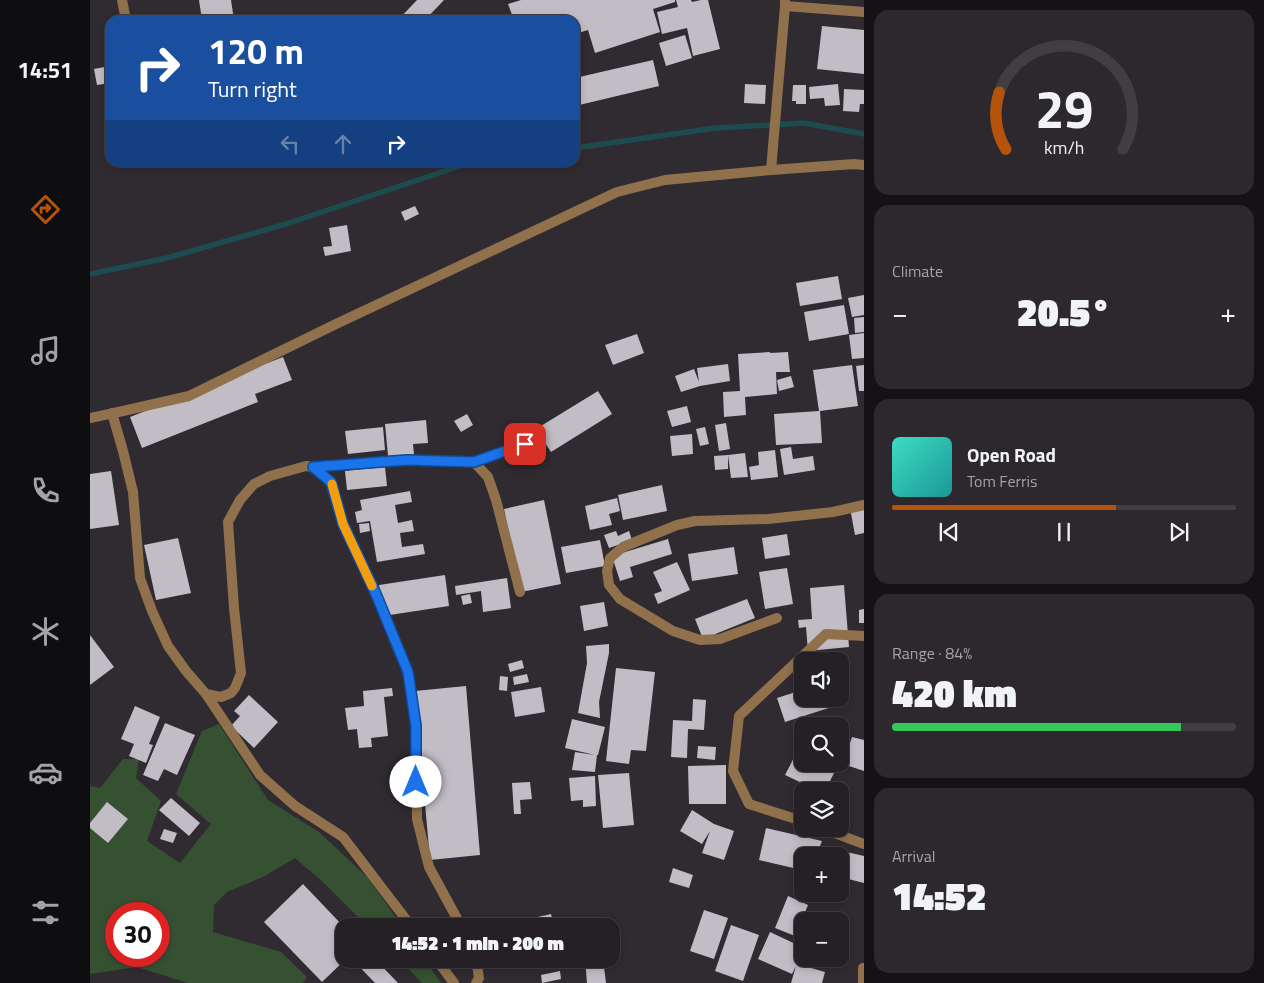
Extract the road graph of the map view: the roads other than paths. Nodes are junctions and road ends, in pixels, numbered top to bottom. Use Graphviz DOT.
graph roads {
  1 [pos="122,0"];
  2 [pos="785,3"];
  3 [pos="864,12"];
  4 [pos="125,15"];
  5 [pos="864,166"];
  6 [pos="771,170"];
  7 [pos="112,413"];
  8 [pos="90,418"];
  9 [pos="525,444"];
  10 [pos="474,462"];
  11 [pos="313,467"];
  12 [pos="864,505"];
  13 [pos="520,592"];
  14 [pos="777,618"];
  15 [pos="864,636"];
  16 [pos="206,694"];
  17 [pos="794,818"];
  18 [pos="845,837"];
  19 [pos="864,844"];
  20 [pos="405,918"];
  21 [pos="457,918"];
  22 [pos="443,968"];
  23 [pos="477,968"];
  24 [pos="863,968"];
  25 [pos="454,983"];
  26 [pos="476,983"];
  27 [pos="863,983"];
  1 -- 4 [label="street"];
  2 -- 3 [label="street"];
  2 -- 6 [label="street"];
  5 -- 6 [label="street"];
  6 -- 7 [label="street"];
  7 -- 8 [label="street"];
  7 -- 16 [label="street"];
  9 -- 10 [label="street"];
  10 -- 11 [label="street"];
  10 -- 13 [label="street"];
  11 -- 16 [label="street"];
  11 -- 21 [label="street"];
  12 -- 14 [label="street"];
  15 -- 17 [label="street"];
  16 -- 20 [label="street"];
  18 -- 19 [label="street"];
  22 -- 25 [label="street"];
  23 -- 26 [label="street"];
  24 -- 27 [label="street"];
}
